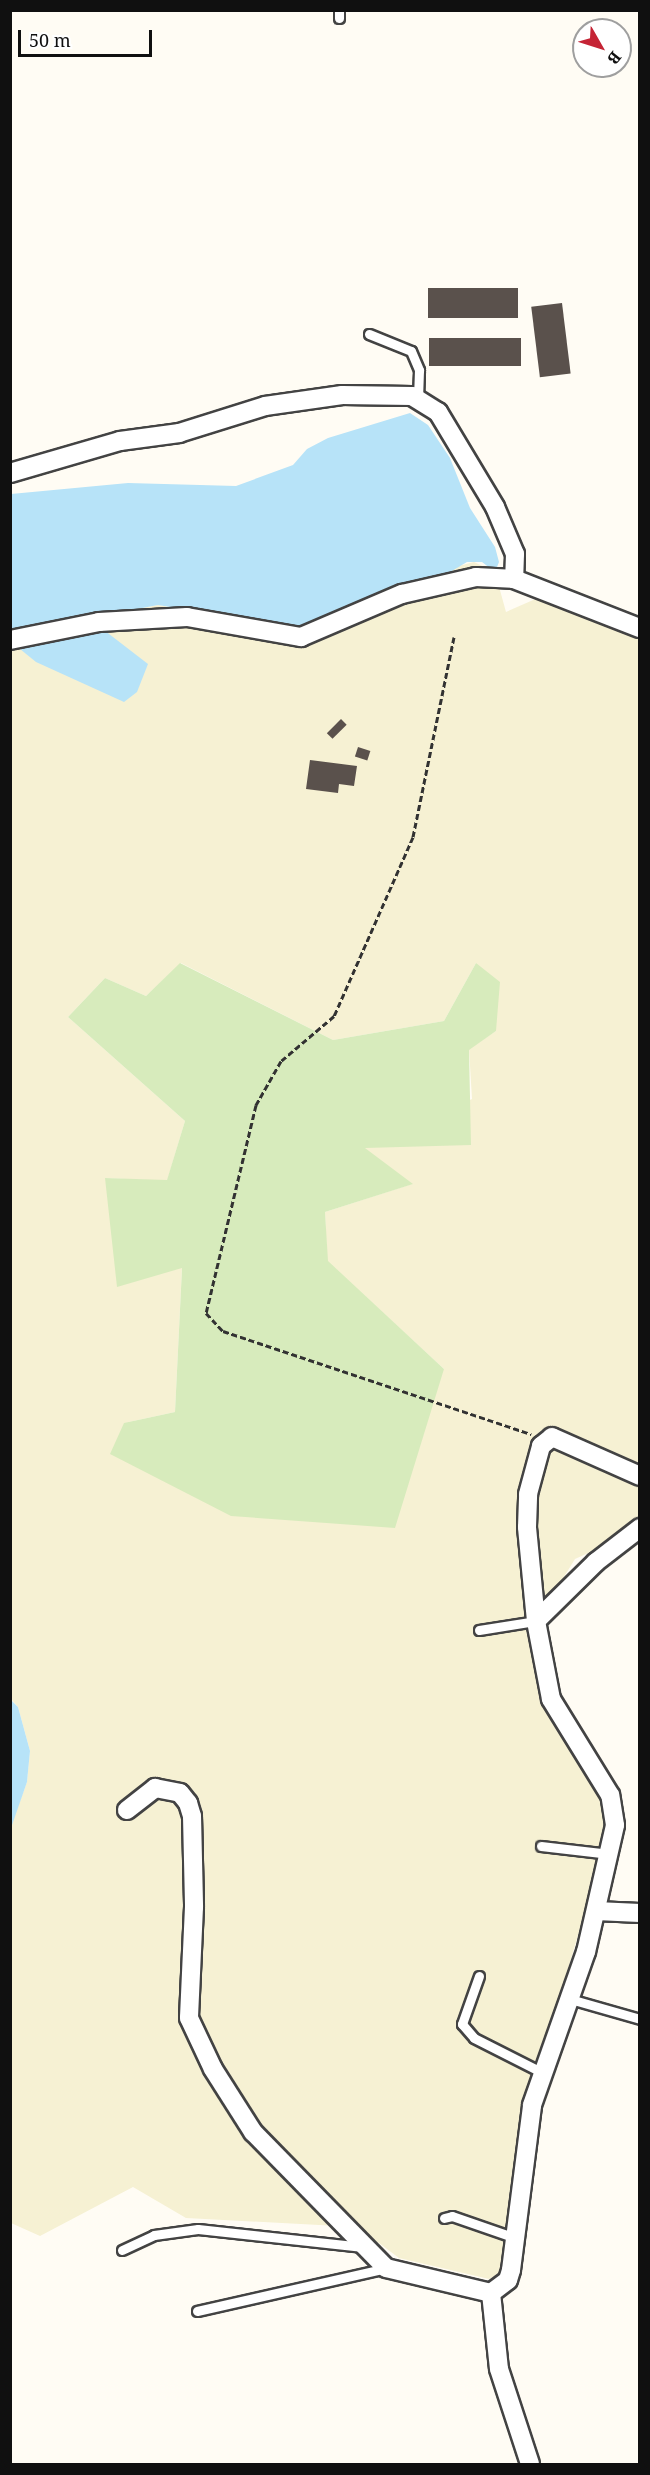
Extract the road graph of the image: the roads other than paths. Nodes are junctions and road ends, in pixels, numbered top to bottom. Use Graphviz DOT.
graph roads {
  1 [pos="369,334"];
  2 [pos="418,398"];
  3 [pos="10,472"];
  4 [pos="514,579"];
  5 [pos="639,628"];
  6 [pos="10,640"];
  7 [pos="639,1476"];
  8 [pos="639,1528"];
  9 [pos="536,1621"];
  10 [pos="479,1630"];
  11 [pos="127,1810"];
  12 [pos="541,1846"];
  13 [pos="611,1854"];
  14 [pos="596,1911"];
  15 [pos="639,1913"];
  16 [pos="479,1976"];
  17 [pos="570,1999"];
  18 [pos="639,2019"];
  19 [pos="543,2073"];
  20 [pos="444,2218"];
  21 [pos="513,2237"];
  22 [pos="365,2247"];
  23 [pos="122,2250"];
  24 [pos="386,2268"];
  25 [pos="491,2293"];
  26 [pos="197,2311"];
  27 [pos="530,2464"];
  1 -- 2 [label="lane"];
  2 -- 3 [label="street"];
  2 -- 4 [label="street"];
  4 -- 5 [label="street"];
  4 -- 6 [label="street"];
  7 -- 9 [label="street"];
  8 -- 9 [label="street"];
  9 -- 10 [label="lane"];
  9 -- 13 [label="street"];
  11 -- 22 [label="street"];
  12 -- 13 [label="lane"];
  13 -- 14 [label="street"];
  14 -- 15 [label="street"];
  14 -- 17 [label="street"];
  16 -- 19 [label="lane"];
  17 -- 18 [label="lane"];
  17 -- 19 [label="street"];
  19 -- 21 [label="street"];
  20 -- 21 [label="lane"];
  21 -- 25 [label="street"];
  22 -- 23 [label="lane"];
  22 -- 24 [label="street"];
  24 -- 25 [label="street"];
  24 -- 26 [label="lane"];
  25 -- 27 [label="street"];
}
